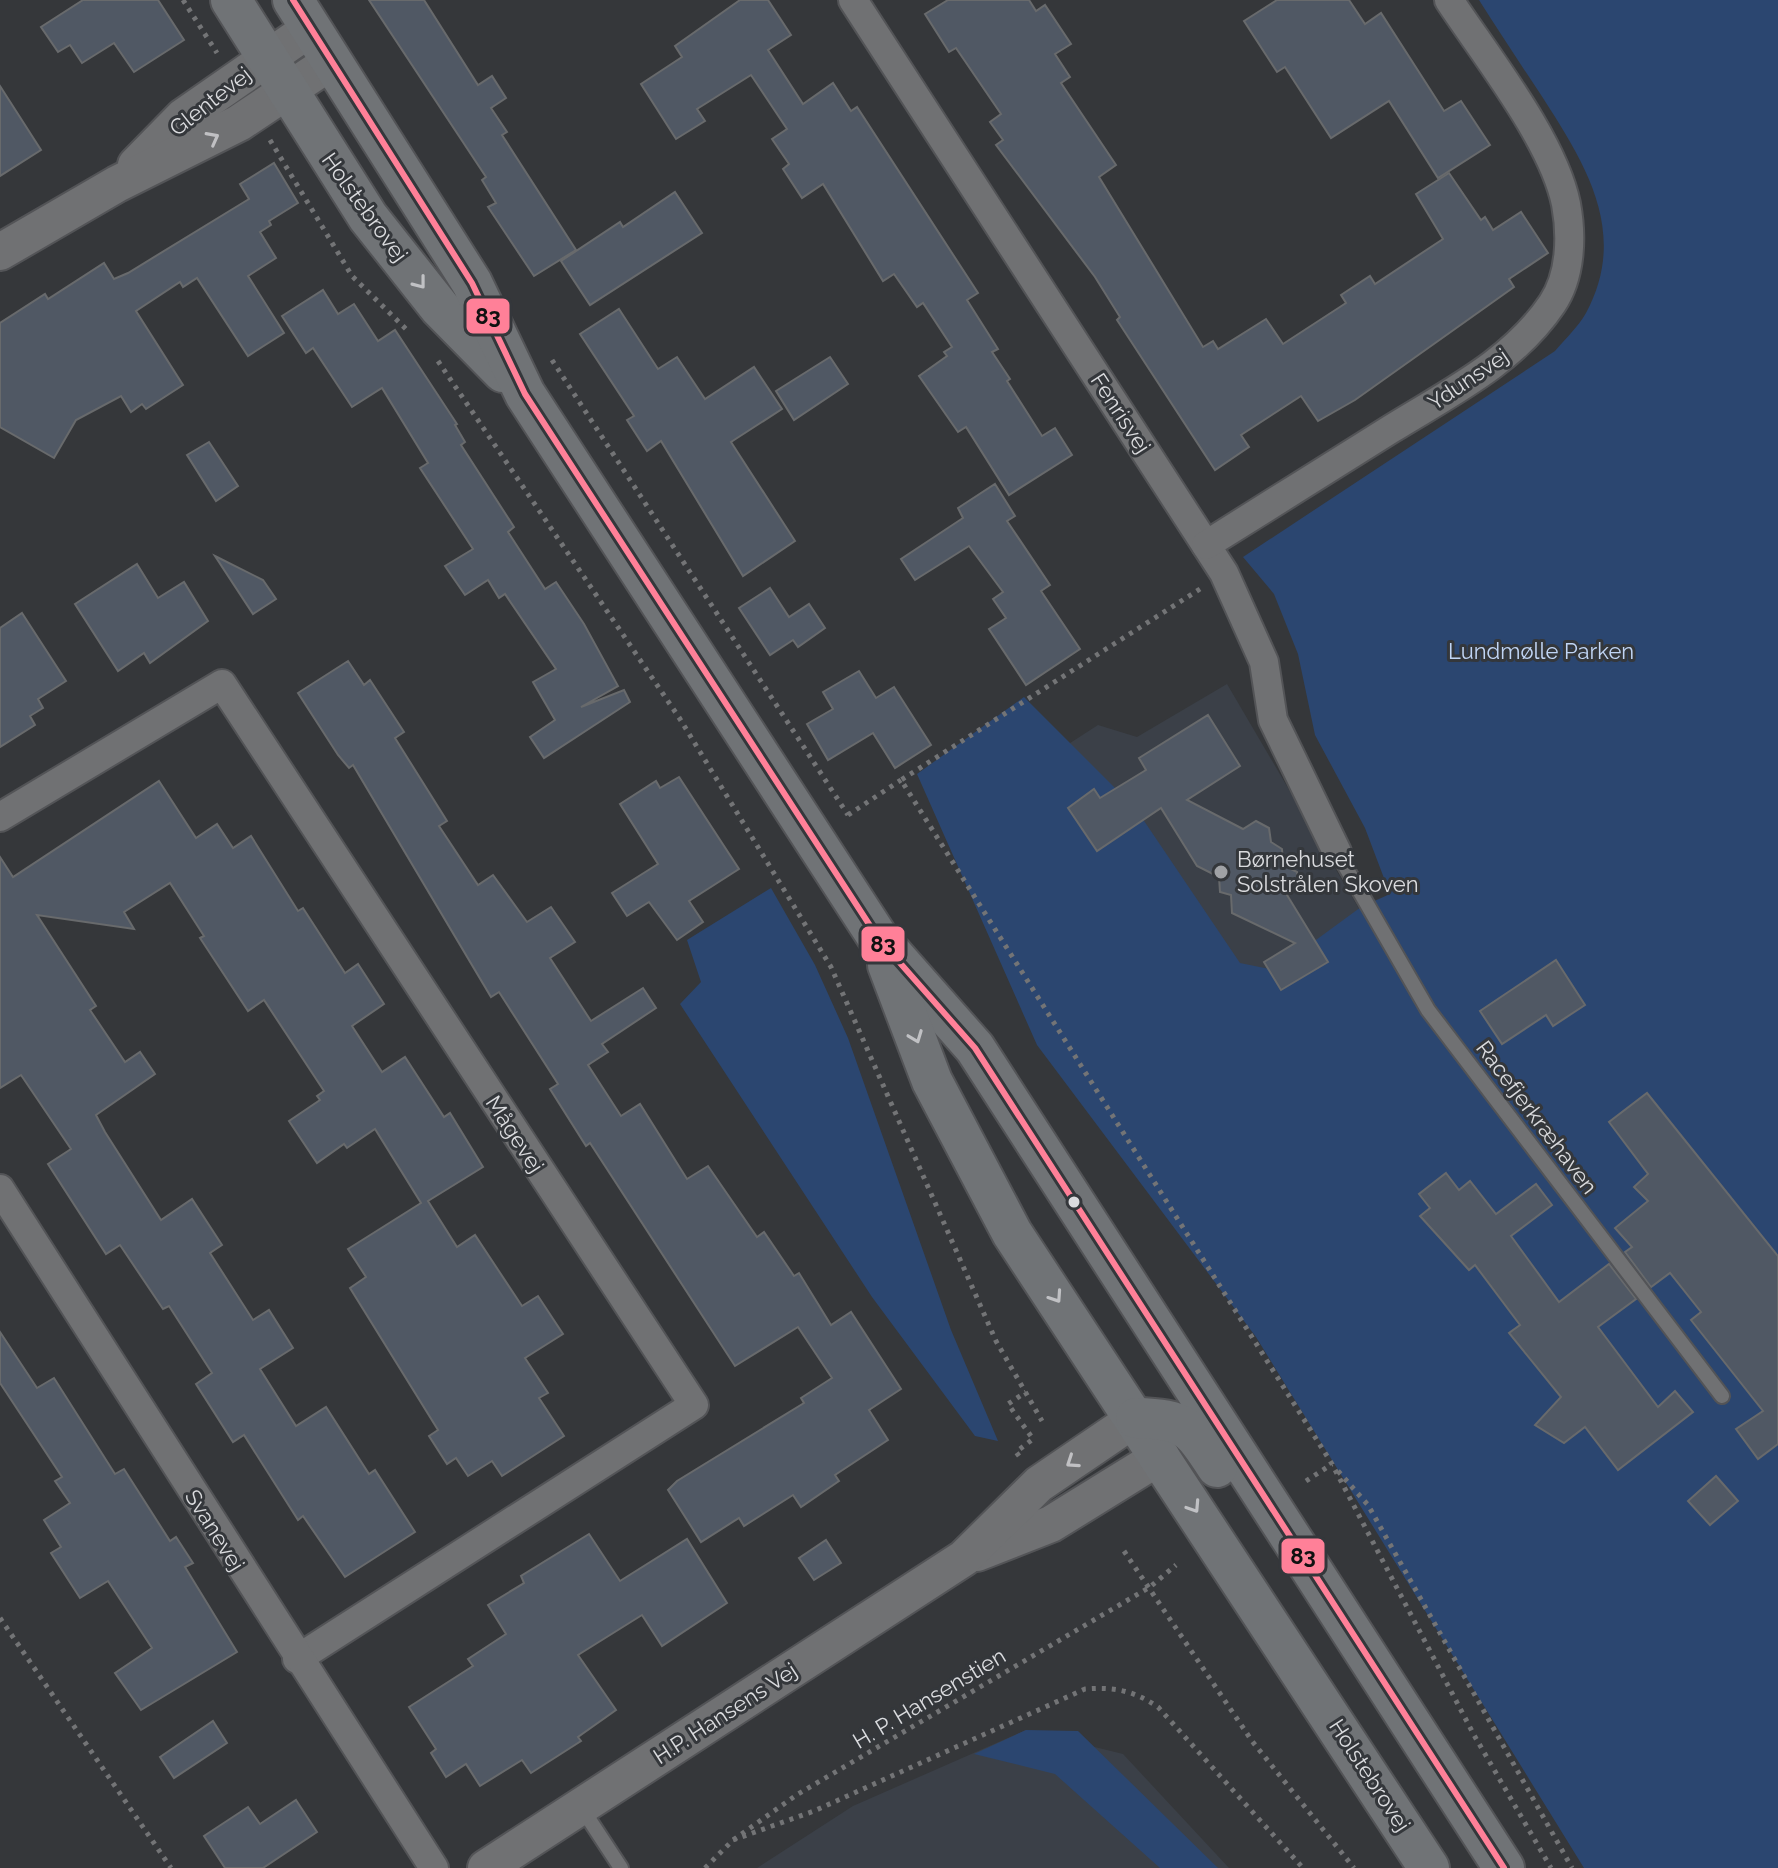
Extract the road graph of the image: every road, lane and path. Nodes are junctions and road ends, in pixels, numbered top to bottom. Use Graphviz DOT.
graph roads {
  1 [pos="183,0"];
  2 [pos="231,0"];
  3 [pos="853,0"];
  4 [pos="1449,0"];
  5 [pos="307,51"];
  6 [pos="266,57"];
  7 [pos="233,80"];
  8 [pos="253,113"];
  9 [pos="117,184"];
  10 [pos="0,252"];
  11 [pos="414,337"];
  12 [pos="544,347"];
  13 [pos="435,357"];
  14 [pos="525,394"];
  15 [pos="1206,545"];
  16 [pos="1224,573"];
  17 [pos="901,780"];
  18 [pos="848,815"];
  19 [pos="0,817"];
  20 [pos="813,838"];
  21 [pos="1337,852"];
  22 [pos="878,938"];
  23 [pos="0,1189"];
  24 [pos="1026,1392"];
  25 [pos="1722,1396"];
  26 [pos="1136,1418"];
  27 [pos="1042,1421"];
  28 [pos="1180,1425"];
  29 [pos="1033,1439"];
  30 [pos="1332,1464"];
  31 [pos="1306,1481"];
  32 [pos="1124,1551"];
  33 [pos="964,1558"];
  34 [pos="1176,1565"];
  35 [pos="1150,1587"];
  36 [pos="0,1618"];
  37 [pos="297,1659"];
  38 [pos="581,1807"];
  39 [pos="733,1840"];
  40 [pos="171,1868"];
  41 [pos="434,1868"];
  42 [pos="486,1868"];
  43 [pos="621,1868"];
  44 [pos="705,1868"];
  45 [pos="1303,1868"];
  46 [pos="1354,1868"];
  47 [pos="1429,1868"];
  48 [pos="1504,1868"];
  49 [pos="1551,1868"];
  50 [pos="1572,1868"];
  1 -- 7 [label="path"];
  2 -- 6 [label="main road, Holstebrovej"];
  3 -- 15 [label="street, Fenrisvej"];
  4 -- 15 [label="street, Ydunsvej"];
  5 -- 6 [label="main road, Holstebrovej"];
  5 -- 6 [label="street, Glentevej"];
  5 -- 8 [label="street, Glentevej"];
  5 -- 14 [label="main road, Holstebrovej"];
  5 -- 14 [label="main road, Holstebrovej, one-way"];
  6 -- 7 [label="street, Glentevej"];
  7 -- 9 [label="street, Glentevej"];
  9 -- 8 [label="street, Glentevej, one-way"];
  8 -- 11 [label="path"];
  9 -- 10 [label="street, Glentevej"];
  12 -- 18 [label="path"];
  13 -- 24 [label="path"];
  14 -- 20 [label="main road, Holstebrovej"];
  15 -- 16 [label="street, Fenrisvej"];
  16 -- 17 [label="path"];
  16 -- 21 [label="street, Fenrisvej"];
  17 -- 18 [label="path"];
  17 -- 30 [label="path"];
  18 -- 20 [label="path"];
  19 -- 37 [label="street, Mågevej"];
  20 -- 22 [label="main road, Holstebrovej"];
  21 -- 25 [label="lane, Racefjerkræhaven"];
  22 -- 26 [label="main road, Holstebrovej, one-way"];
  22 -- 28 [label="main road, Holstebrovej"];
  23 -- 37 [label="street, Svanevej"];
  24 -- 27 [label="path"];
  24 -- 29 [label="path"];
  26 -- 28 [label="main road"];
  26 -- 33 [label="street, H.P. Hansens Vej, one-way"];
  28 -- 33 [label="street, H.P. Hansens Vej"];
  28 -- 47 [label="main road, Holstebrovej, one-way"];
  28 -- 48 [label="main road, Holstebrovej"];
  30 -- 31 [label="path"];
  30 -- 49 [label="path"];
  30 -- 50 [label="path"];
  32 -- 35 [label="path"];
  33 -- 38 [label="street, H.P. Hansens Vej"];
  34 -- 35 [label="path, H. P. Hansenstien"];
  35 -- 39 [label="path, H. P. Hansenstien"];
  35 -- 46 [label="path"];
  36 -- 40 [label="path"];
  37 -- 41 [label="street, Svanevej"];
  38 -- 42 [label="street, H.P. Hansens Vej"];
  38 -- 43 [label="lane"];
  39 -- 44 [label="path, H. P. Hansenstien"];
  39 -- 45 [label="path"];
}
